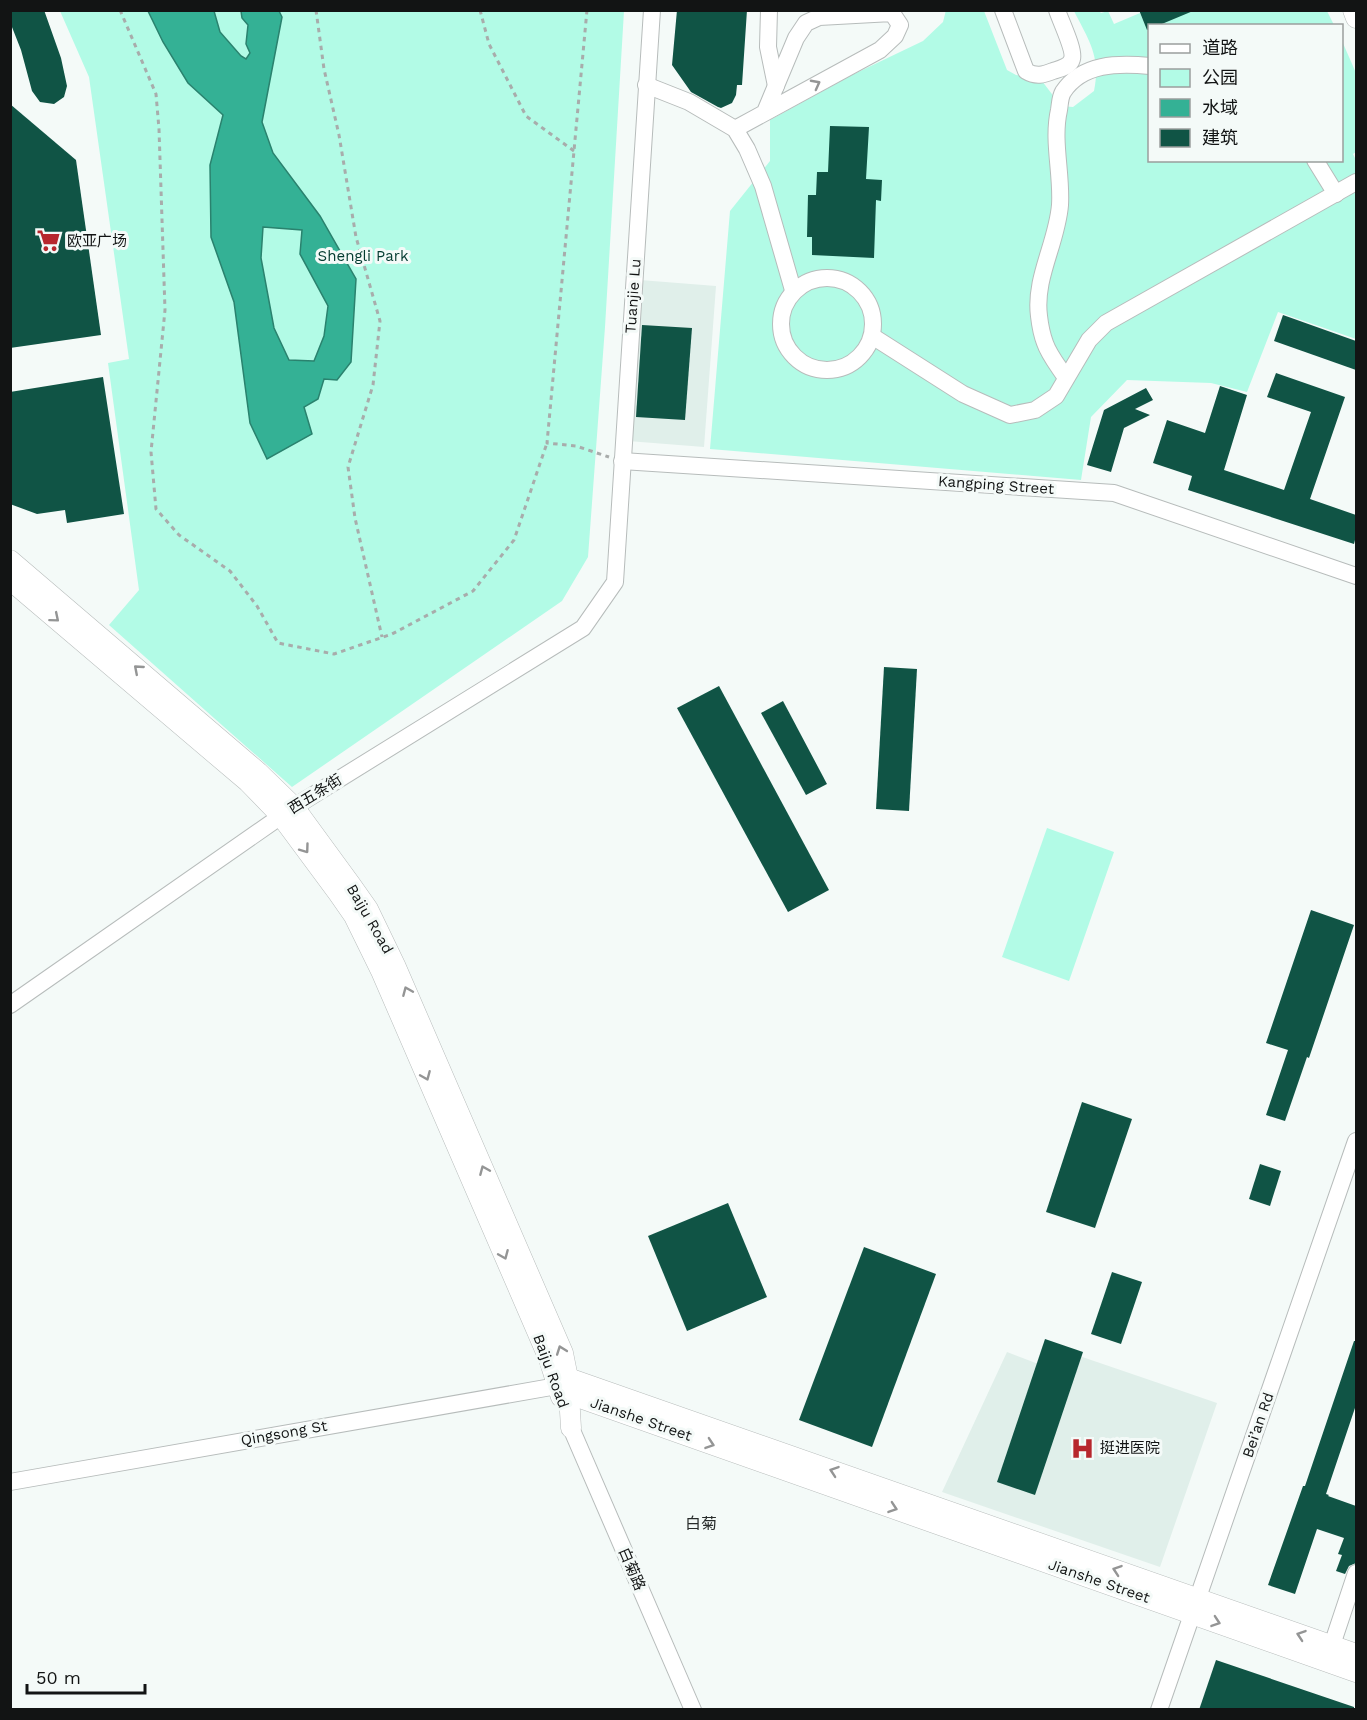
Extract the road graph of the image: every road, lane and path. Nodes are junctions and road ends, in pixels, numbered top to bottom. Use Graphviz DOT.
graph roads {
  1 [pos="120,10"];
  2 [pos="316,10"];
  3 [pos="480,10"];
  4 [pos="587,10"];
  5 [pos="652,10"];
  6 [pos="769,10"];
  7 [pos="1003,10"];
  8 [pos="1057,10"];
  9 [pos="1353,10"];
  10 [pos="1356,18"];
  11 [pos="1148,66"];
  12 [pos="1054,70"];
  13 [pos="646,85"];
  14 [pos="776,86"];
  15 [pos="1069,86"];
  16 [pos="765,112"];
  17 [pos="735,129"];
  18 [pos="574,151"];
  19 [pos="1316,162"];
  20 [pos="1356,182"];
  21 [pos="1336,194"];
  22 [pos="794,290"];
  23 [pos="872,336"];
  24 [pos="1066,378"];
  25 [pos="547,443"];
  26 [pos="622,461"];
  27 [pos="10,560"];
  28 [pos="1356,576"];
  29 [pos="10,580"];
  30 [pos="615,582"];
  31 [pos="382,637"];
  32 [pos="287,811"];
  33 [pos="10,1005"];
  34 [pos="1356,1141"];
  35 [pos="1352,1170"];
  36 [pos="565,1386"];
  37 [pos="571,1428"];
  38 [pos="10,1482"];
  39 [pos="1356,1573"];
  40 [pos="1195,1606"];
  41 [pos="1332,1645"];
  42 [pos="1356,1654"];
  43 [pos="1356,1672"];
  44 [pos="693,1710"];
  45 [pos="1159,1710"];
  1 -- 31 [label="path"];
  2 -- 31 [label="path"];
  3 -- 18 [label="path"];
  4 -- 18 [label="path"];
  5 -- 13 [label="street, Tuanjie Lu"];
  6 -- 14 [label="street"];
  7 -- 12 [label="street"];
  8 -- 12 [label="street"];
  9 -- 10 [label="main road"];
  11 -- 15 [label="street"];
  12 -- 15 [label="street"];
  13 -- 17 [label="street"];
  13 -- 26 [label="street, Tuanjie Lu"];
  14 -- 16 [label="street"];
  16 -- 14 [label="street, one-way"];
  15 -- 24 [label="street"];
  16 -- 17 [label="street"];
  17 -- 22 [label="street"];
  18 -- 25 [label="path"];
  19 -- 21 [label="street"];
  20 -- 21 [label="street"];
  21 -- 24 [label="street"];
  22 -- 23 [label="street"];
  22 -- 23 [label="street"];
  23 -- 24 [label="street"];
  25 -- 26 [label="path"];
  25 -- 31 [label="path"];
  26 -- 28 [label="street, Kangping Street"];
  26 -- 30 [label="street, Tuanjie Lu"];
  32 -- 27 [label="main road, Baiju Road, one-way"];
  29 -- 32 [label="main road, Baiju Road, one-way"];
  30 -- 32 [label="street, 西五条街"];
  32 -- 33 [label="street, 西五条街"];
  32 -- 36 [label="main road, Baiju Road"];
  34 -- 35 [label="street, Bei’an Rd"];
  35 -- 40 [label="street, Bei’an Rd"];
  36 -- 37 [label="main road, Baiju Road"];
  36 -- 38 [label="street, Qingsong St"];
  36 -- 40 [label="main road, Jianshe Street"];
  37 -- 44 [label="street, 白菊路"];
  39 -- 41 [label="street"];
  41 -- 40 [label="main road, Jianshe Street, one-way"];
  40 -- 43 [label="main road, Jianshe Street, one-way"];
  40 -- 45 [label="street, Bei’an Rd"];
  41 -- 42 [label="main road, Jianshe Street"];
}
